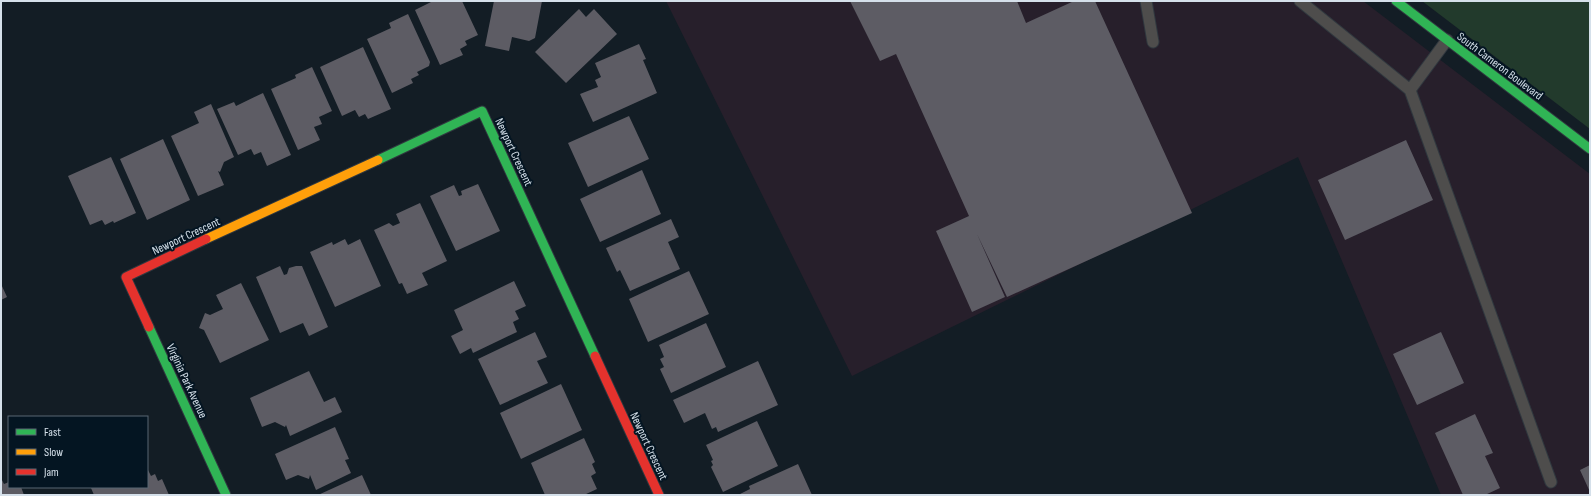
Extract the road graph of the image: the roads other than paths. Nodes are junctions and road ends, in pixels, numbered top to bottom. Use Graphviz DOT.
graph roads {
  1 [pos="1146,1"];
  2 [pos="1300,1"];
  3 [pos="1396,1"];
  4 [pos="1447,40"];
  5 [pos="1153,42"];
  6 [pos="1410,90"];
  7 [pos="1590,149"];
  8 [pos="126,277"];
  9 [pos="1551,482"];
  10 [pos="226,495"];
  11 [pos="658,495"];
  1 -- 5 [label="lane"];
  2 -- 6 [label="lane"];
  3 -- 4 [label="street, South Cameron Boulevard"];
  4 -- 6 [label="lane"];
  4 -- 7 [label="street, South Cameron Boulevard"];
  6 -- 9 [label="lane"];
  8 -- 10 [label="street, Virginia Park Avenue"];
  8 -- 11 [label="street, Newport Crescent"];
}
